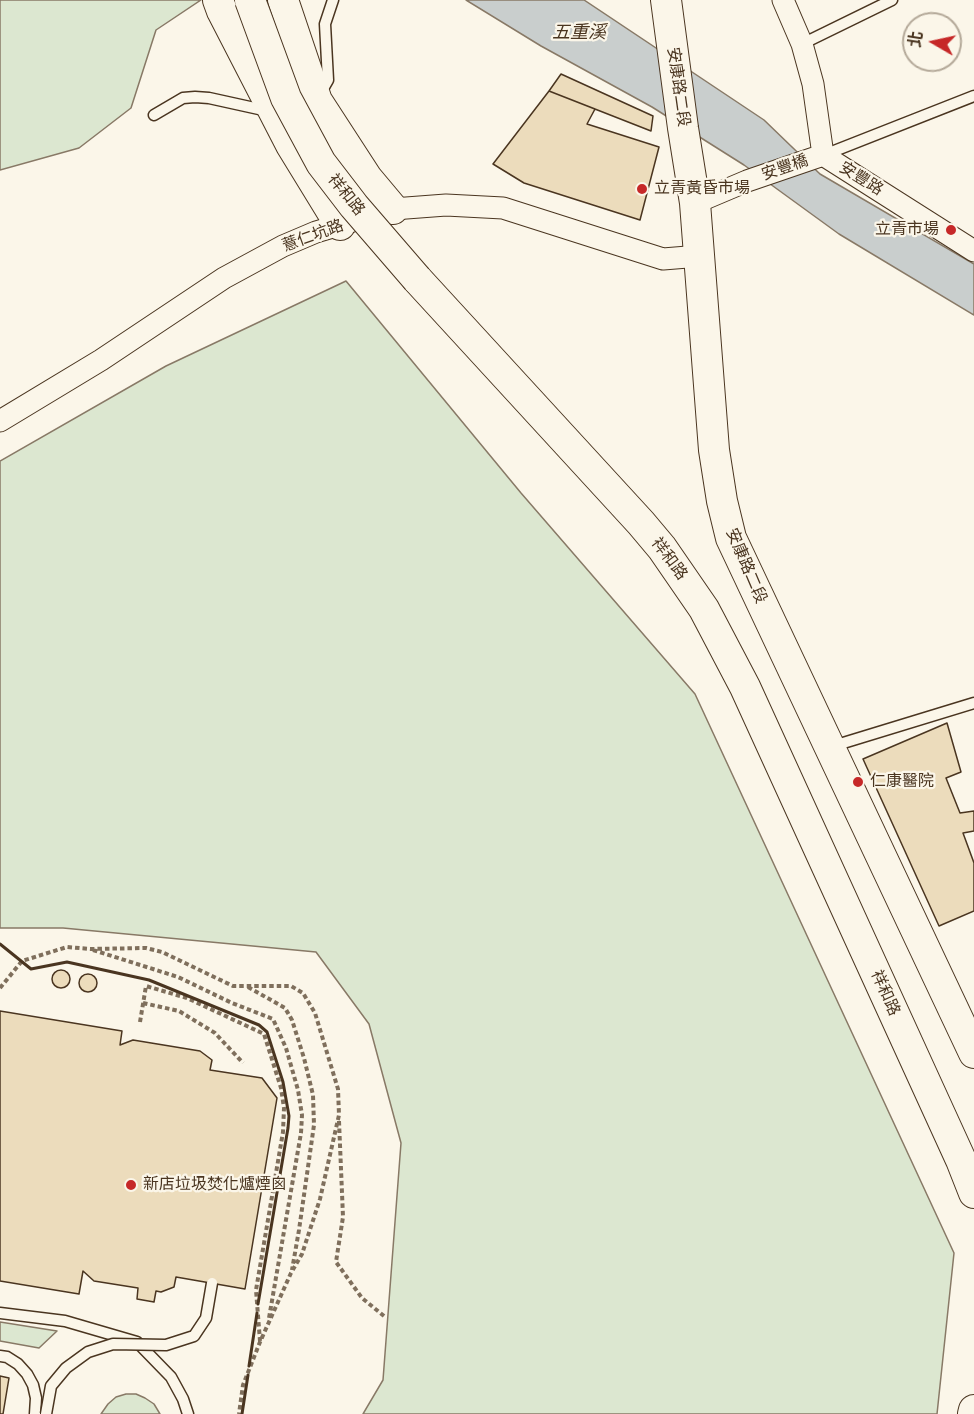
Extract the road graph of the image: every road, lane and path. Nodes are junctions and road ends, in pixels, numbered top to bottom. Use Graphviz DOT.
graph roads {
  1 [pos="218,0"];
  2 [pos="250,0"];
  3 [pos="283,0"];
  4 [pos="333,0"];
  5 [pos="666,0"];
  6 [pos="783,0"];
  7 [pos="892,0"];
  8 [pos="802,44"];
  9 [pos="974,96"];
  10 [pos="317,101"];
  11 [pos="273,112"];
  12 [pos="154,115"];
  13 [pos="823,155"];
  14 [pos="695,203"];
  15 [pos="393,209"];
  16 [pos="340,225"];
  17 [pos="974,251"];
  18 [pos="700,256"];
  19 [pos="0,421"];
  20 [pos="974,703"];
  21 [pos="830,747"];
  22 [pos="90,949"];
  23 [pos="246,986"];
  24 [pos="0,988"];
  25 [pos="143,1003"];
  26 [pos="140,1022"];
  27 [pos="974,1053"];
  28 [pos="243,1063"];
  29 [pos="339,1114"];
  30 [pos="974,1194"];
  31 [pos="291,1273"];
  32 [pos="212,1283"];
  33 [pos="0,1313"];
  34 [pos="384,1316"];
  35 [pos="268,1324"];
  36 [pos="260,1342"];
  37 [pos="0,1356"];
  38 [pos="35,1414"];
  39 [pos="46,1414"];
  40 [pos="188,1414"];
  41 [pos="239,1414"];
  1 -- 11 [label="main road"];
  2 -- 30 [label="main road, 祥和路, bridge"];
  3 -- 10 [label="main road"];
  4 -- 10 [label="lane"];
  5 -- 14 [label="main road, 安康路二段"];
  6 -- 8 [label="street, 安豐路"];
  7 -- 8 [label="lane"];
  8 -- 13 [label="street, 安豐路"];
  9 -- 13 [label="lane"];
  10 -- 11 [label="lane"];
  10 -- 15 [label="main road"];
  11 -- 12 [label="lane"];
  11 -- 16 [label="main road"];
  13 -- 14 [label="street, 安豐橋"];
  13 -- 17 [label="street, 安豐路"];
  14 -- 18 [label="main road, 安康路二段"];
  15 -- 16 [label="street, 薏仁坑路"];
  15 -- 18 [label="street, 薏仁坑路"];
  16 -- 19 [label="street, 薏仁坑路"];
  18 -- 21 [label="main road, 安康路二段"];
  20 -- 21 [label="lane"];
  21 -- 27 [label="main road, 安康路二段"];
  22 -- 23 [label="path"];
  22 -- 24 [label="path"];
  22 -- 35 [label="path"];
  23 -- 29 [label="path"];
  23 -- 31 [label="path"];
  25 -- 26 [label="path"];
  25 -- 28 [label="path"];
  25 -- 36 [label="path"];
  29 -- 31 [label="path"];
  29 -- 34 [label="path"];
  31 -- 35 [label="path"];
  32 -- 39 [label="lane, bridge"];
  33 -- 40 [label="lane"];
  35 -- 36 [label="path"];
  36 -- 41 [label="path"];
  37 -- 38 [label="lane"];
}
